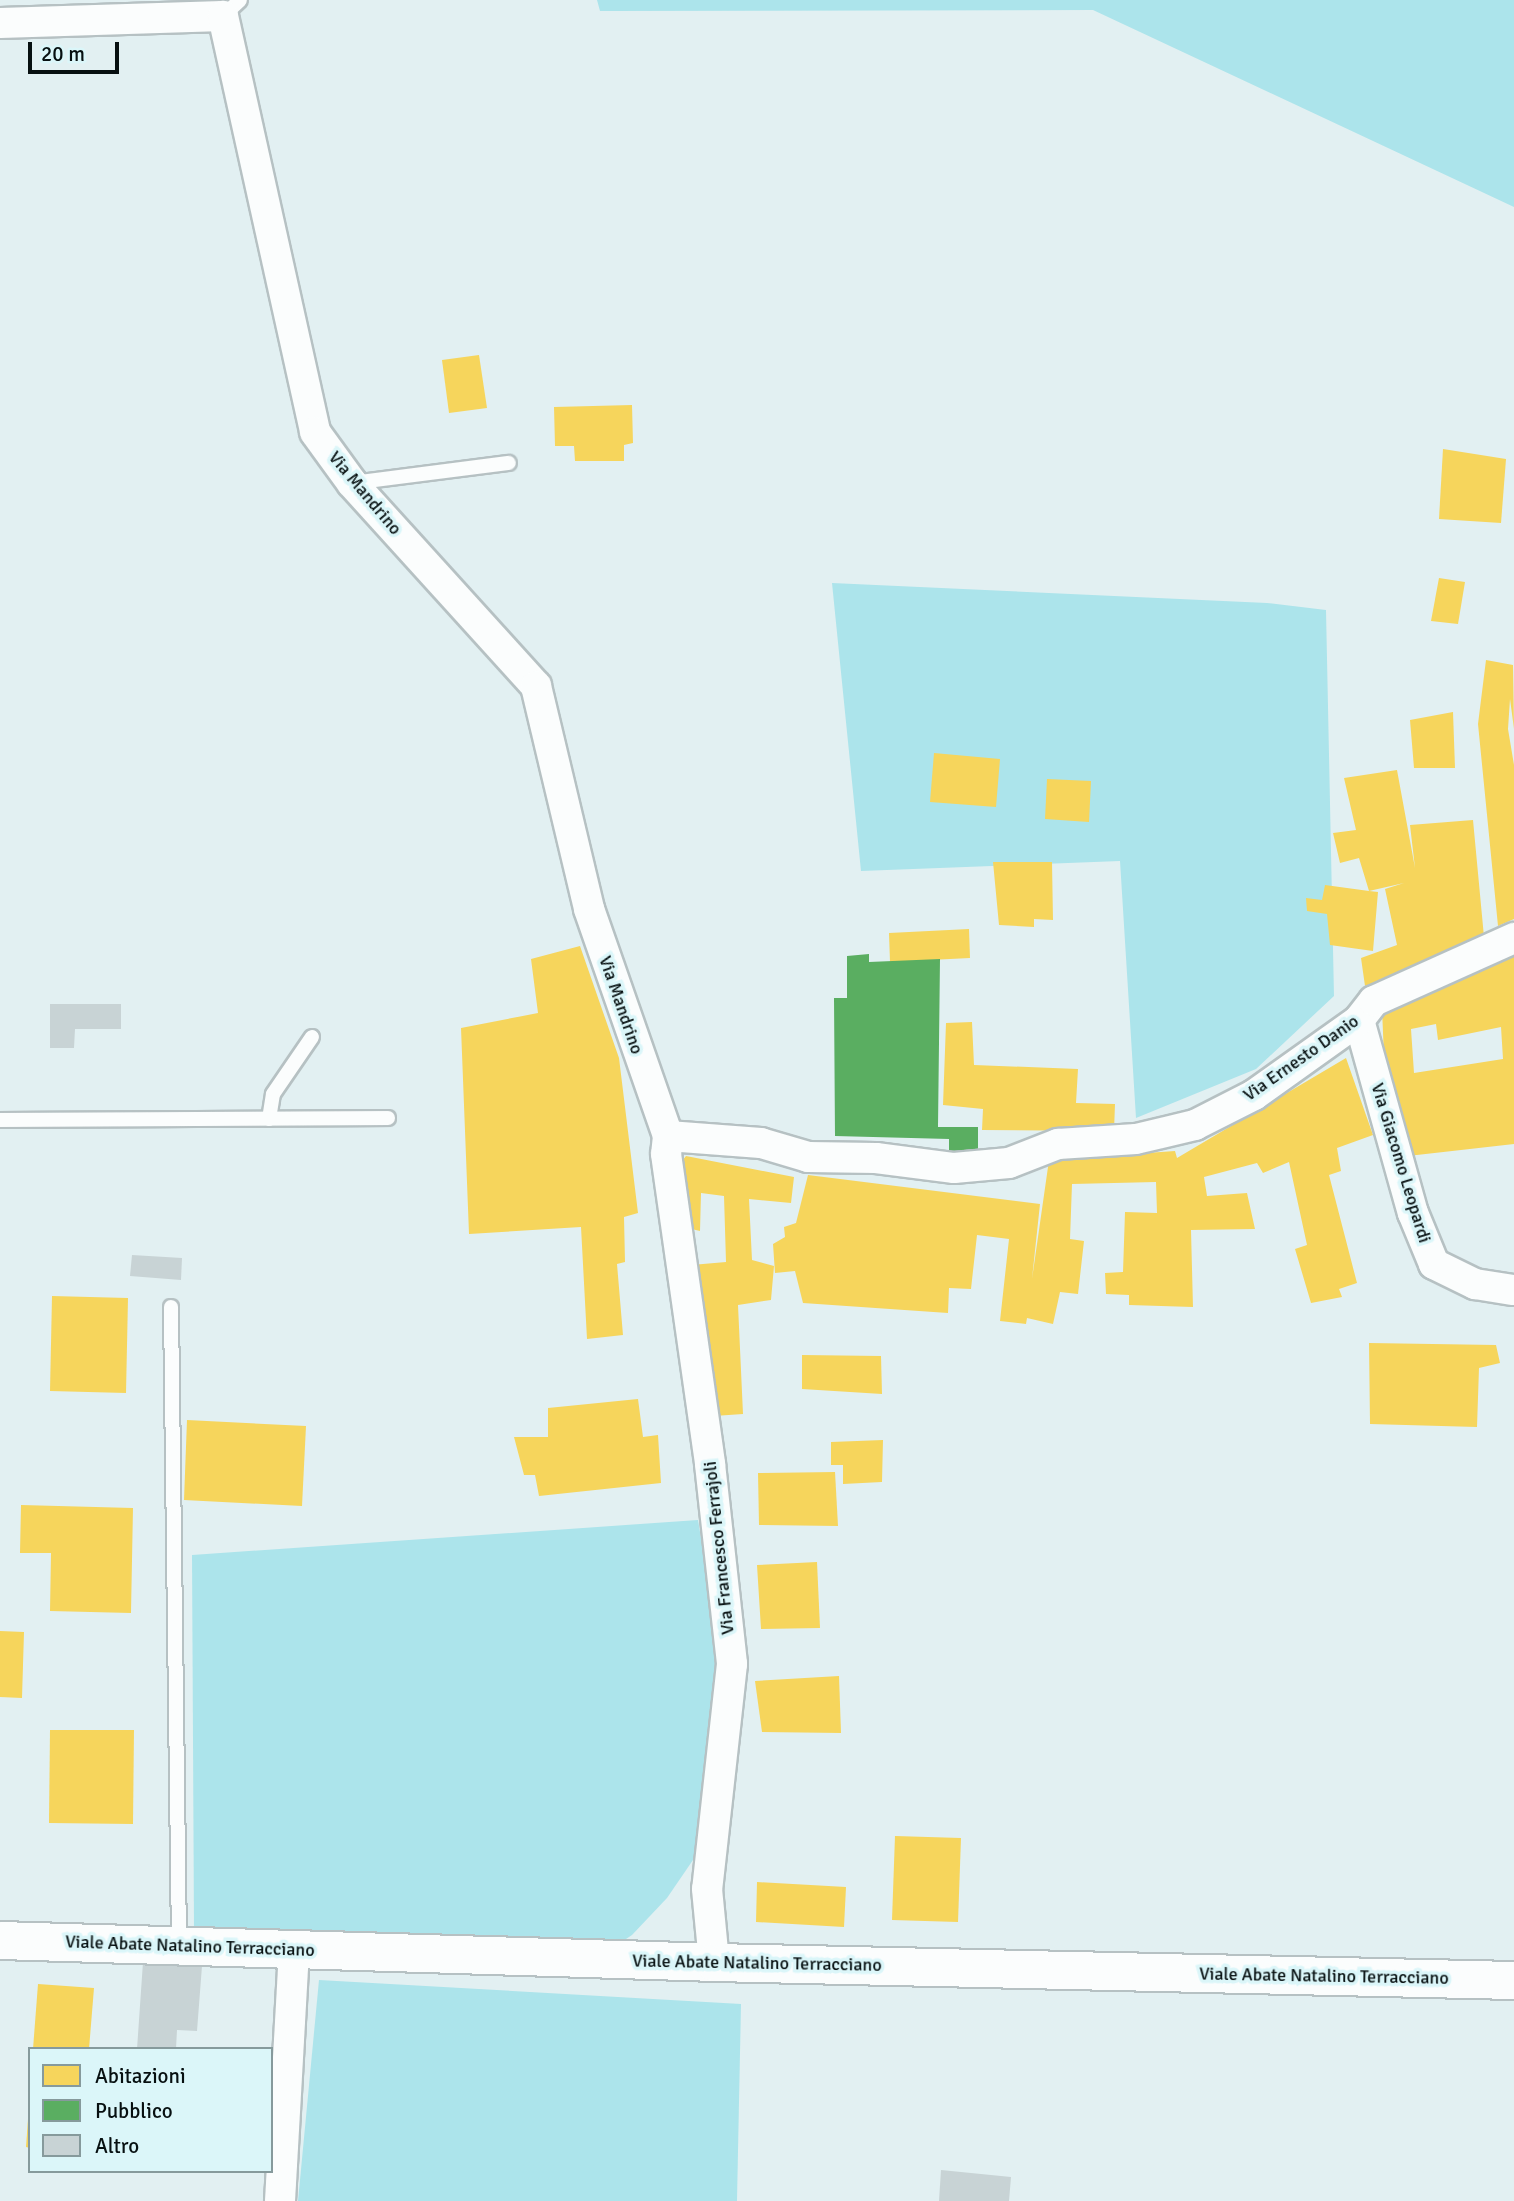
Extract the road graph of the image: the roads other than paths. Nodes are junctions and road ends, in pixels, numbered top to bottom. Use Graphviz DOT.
graph roads {
  1 [pos="231,8"];
  2 [pos="0,23"];
  3 [pos="509,463"];
  4 [pos="352,483"];
  5 [pos="1514,938"];
  6 [pos="1359,1020"];
  7 [pos="312,1037"];
  8 [pos="388,1118"];
  9 [pos="269,1119"];
  10 [pos="0,1120"];
  11 [pos="668,1136"];
  12 [pos="1514,1290"];
  13 [pos="171,1307"];
  14 [pos="0,1940"];
  15 [pos="179,1945"];
  16 [pos="293,1949"];
  17 [pos="714,1962"];
  18 [pos="1514,1980"];
  19 [pos="280,2201"];
  1 -- 2 [label="street, Via Mandrino"];
  1 -- 4 [label="street, Via Mandrino"];
  3 -- 4 [label="lane"];
  4 -- 11 [label="street, Via Mandrino"];
  5 -- 6 [label="street, Via Ernesto Danio"];
  6 -- 11 [label="street, Via Ernesto Danio"];
  6 -- 12 [label="street, Via Giacomo Leopardi"];
  7 -- 9 [label="lane"];
  8 -- 9 [label="lane"];
  9 -- 10 [label="lane"];
  11 -- 17 [label="street, Via Francesco Ferrajoli"];
  13 -- 15 [label="lane"];
  14 -- 15 [label="street, Viale Abate Natalino Terracciano"];
  15 -- 16 [label="street, Viale Abate Natalino Terracciano"];
  16 -- 17 [label="street, Viale Abate Natalino Terracciano"];
  16 -- 19 [label="street"];
  17 -- 18 [label="street, Viale Abate Natalino Terracciano"];
}
